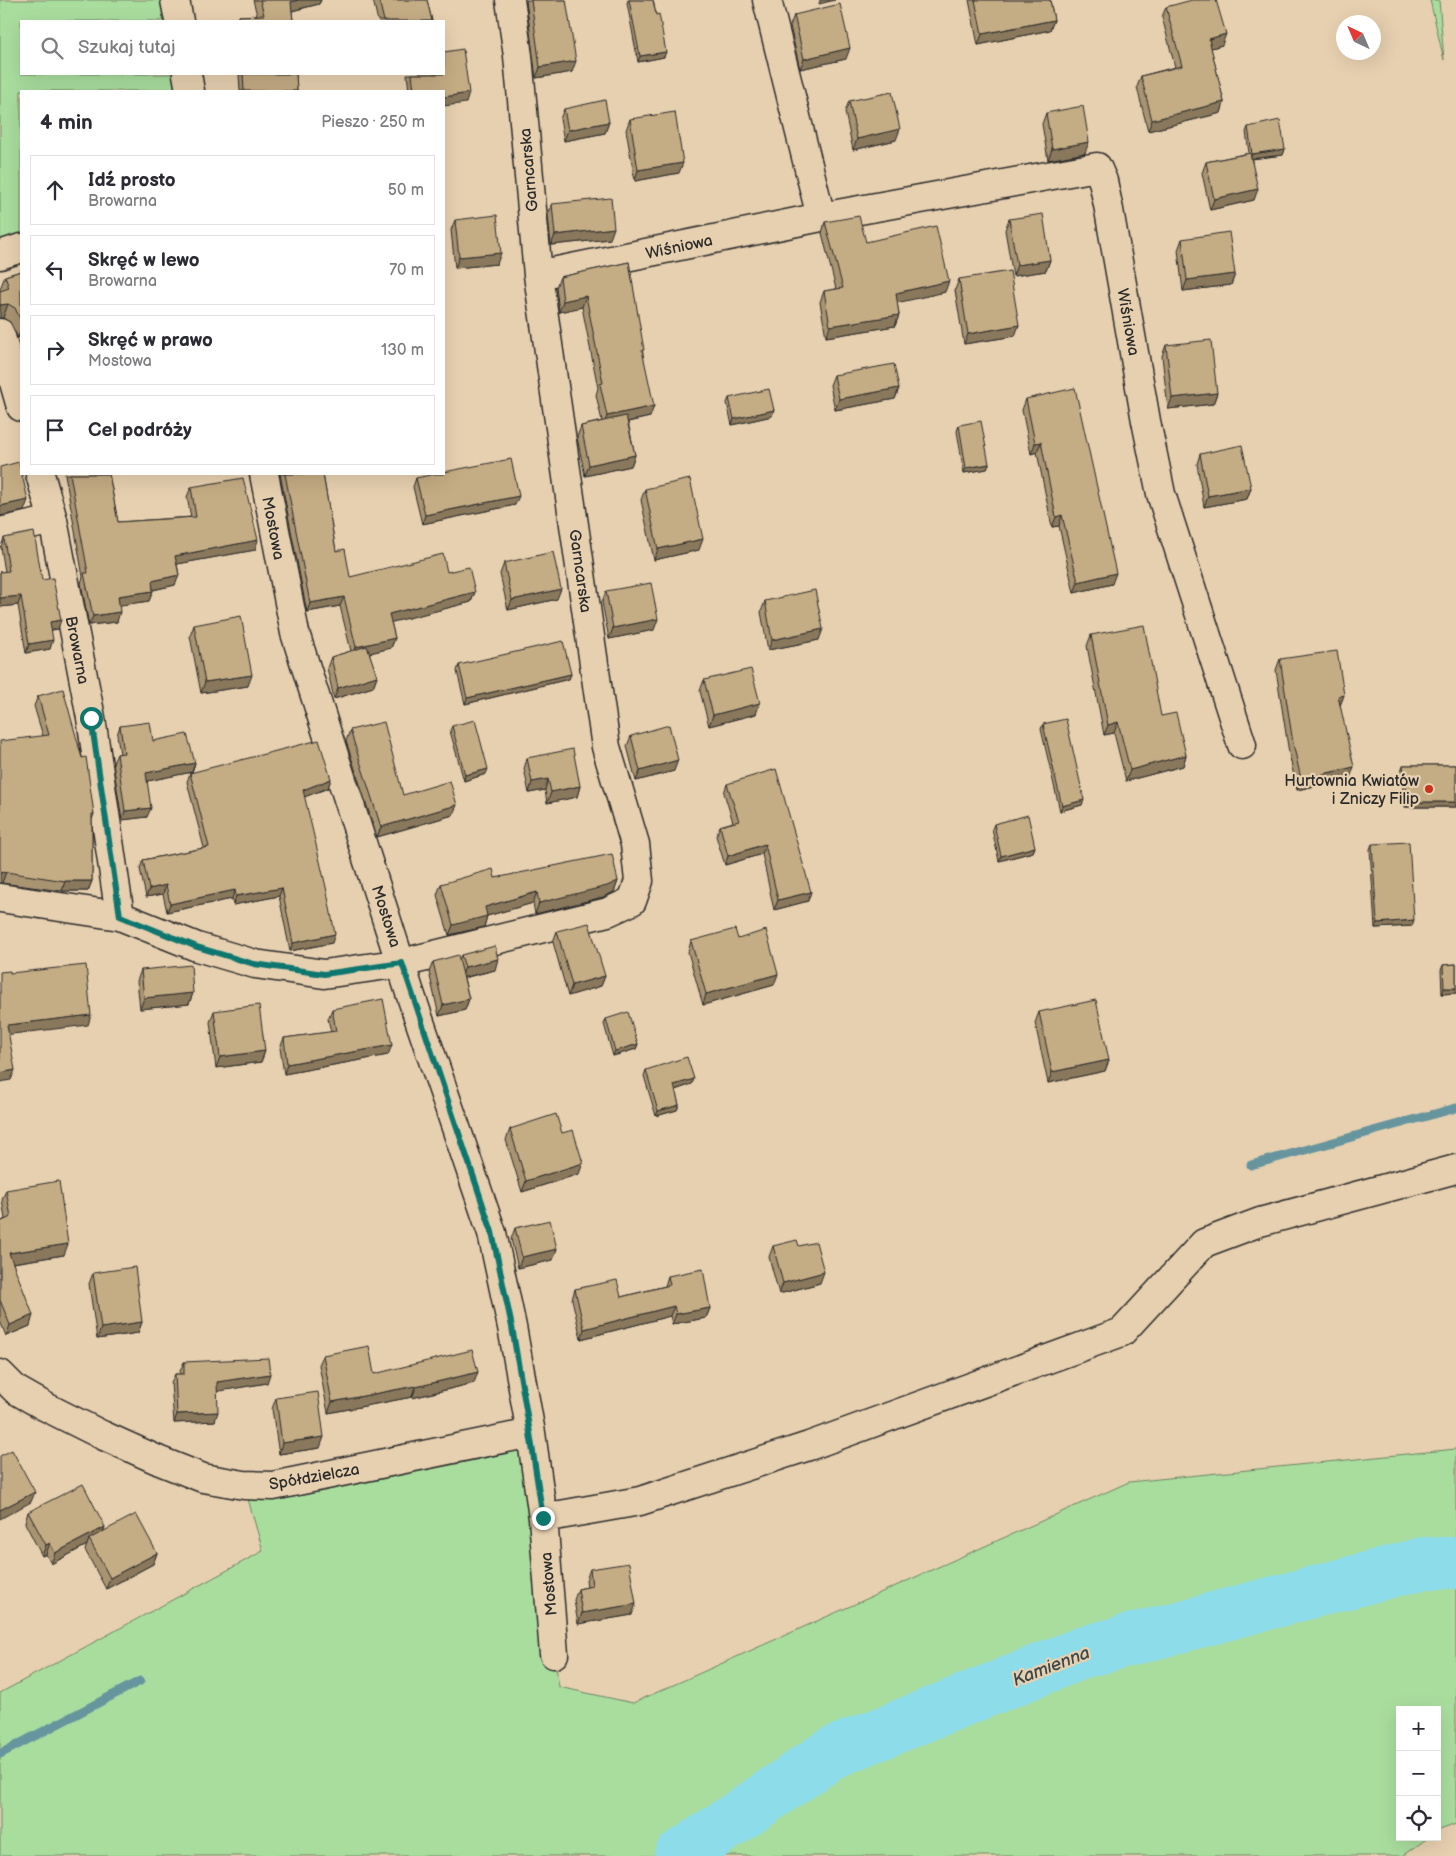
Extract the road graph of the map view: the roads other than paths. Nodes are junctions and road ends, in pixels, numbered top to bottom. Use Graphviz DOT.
graph roads {
  1 [pos="175,0"];
  2 [pos="510,0"];
  3 [pos="767,0"];
  4 [pos="179,20"];
  5 [pos="188,75"];
  6 [pos="190,90"];
  7 [pos="821,217"];
  8 [pos="20,248"];
  9 [pos="0,255"];
  10 [pos="538,275"];
  11 [pos="0,333"];
  12 [pos="20,404"];
  13 [pos="40,475"];
  14 [pos="264,475"];
  15 [pos="53,520"];
  16 [pos="0,532"];
  17 [pos="1242,745"];
  18 [pos="0,898"];
  19 [pos="120,916"];
  20 [pos="402,963"];
  21 [pos="1456,1169"];
  22 [pos="0,1374"];
  23 [pos="530,1433"];
  24 [pos="543,1518"];
  25 [pos="554,1654"];
  1 -- 4 [label="street"];
  2 -- 10 [label="street, Garncarska"];
  3 -- 7 [label="street"];
  5 -- 6 [label="street"];
  7 -- 10 [label="street, Wiśniowa"];
  7 -- 17 [label="street, Wiśniowa"];
  8 -- 9 [label="street"];
  10 -- 20 [label="street, Garncarska"];
  11 -- 12 [label="street"];
  13 -- 15 [label="street, Browarna"];
  14 -- 20 [label="street, Mostowa"];
  15 -- 16 [label="street"];
  15 -- 19 [label="street, Browarna"];
  18 -- 19 [label="street"];
  19 -- 20 [label="street"];
  20 -- 23 [label="street, Mostowa"];
  21 -- 24 [label="street"];
  22 -- 23 [label="street, Spółdzielcza"];
  23 -- 24 [label="street, Mostowa"];
  24 -- 25 [label="street, Mostowa"];
}
